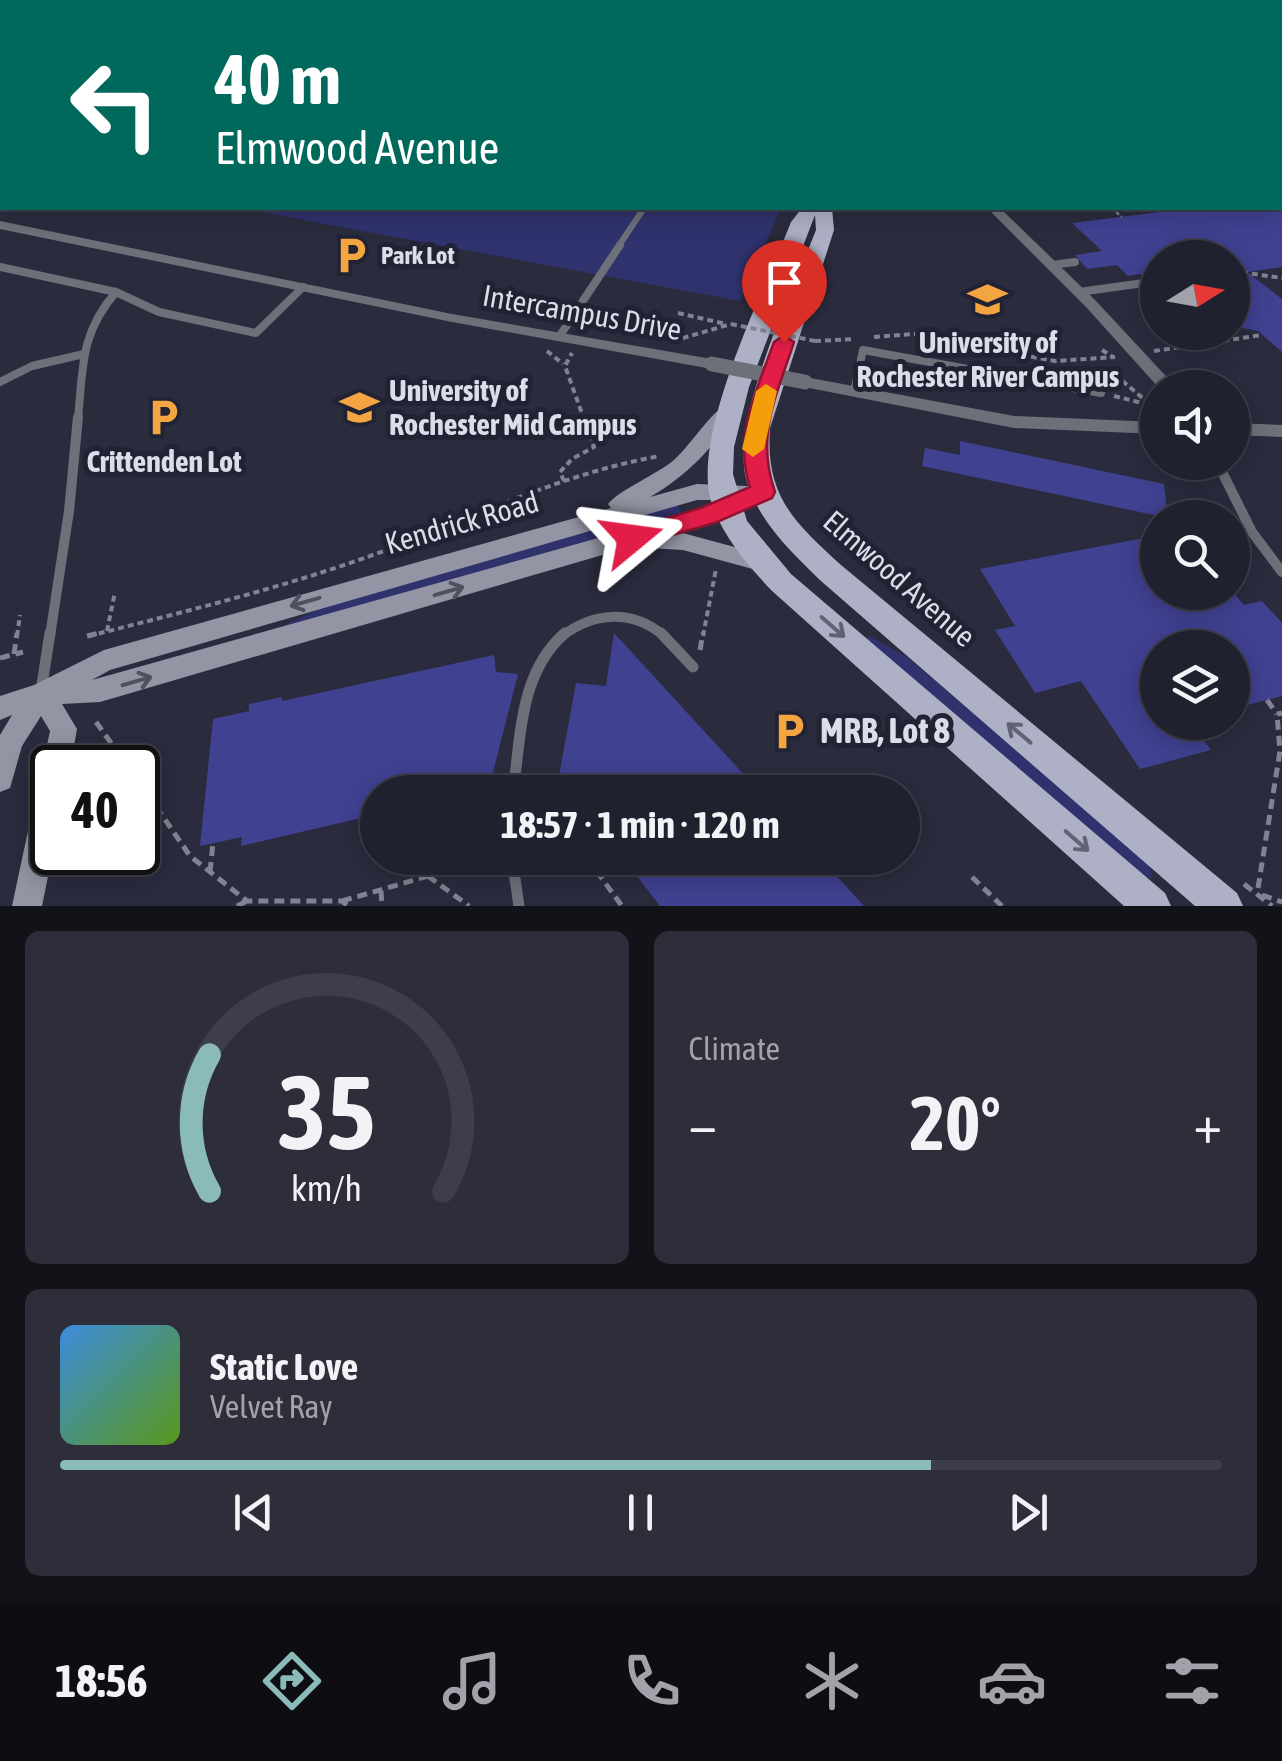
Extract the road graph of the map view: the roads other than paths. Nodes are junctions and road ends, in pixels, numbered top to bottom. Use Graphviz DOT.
graph roads {
  1 [pos="643,210"];
  2 [pos="809,210"];
  3 [pos="823,210"];
  4 [pos="995,210"];
  5 [pos="0,225"];
  6 [pos="1076,262"];
  7 [pos="1052,265"];
  8 [pos="0,267"];
  9 [pos="1140,283"];
  10 [pos="303,287"];
  11 [pos="116,292"];
  12 [pos="1079,292"];
  13 [pos="552,339"];
  14 [pos="84,354"];
  15 [pos="1152,370"];
  16 [pos="0,382"];
  17 [pos="854,392"];
  18 [pos="1100,393"];
  19 [pos="730,408"];
  20 [pos="1140,427"];
  21 [pos="1250,430"];
  22 [pos="1282,431"];
  23 [pos="1225,480"];
  24 [pos="764,492"];
  25 [pos="725,499"];
  26 [pos="567,526"];
  27 [pos="632,538"];
  28 [pos="760,562"];
  29 [pos="1282,572"];
  30 [pos="692,667"];
  31 [pos="41,694"];
  32 [pos="0,708"];
  33 [pos="61,745"];
  34 [pos="516,775"];
  35 [pos="0,779"];
  36 [pos="33,875"];
  37 [pos="514,875"];
  38 [pos="1229,892"];
  39 [pos="27,906"];
  40 [pos="519,906"];
  41 [pos="1152,906"];
  1 -- 13 [label="lane"];
  2 -- 19 [label="main road"];
  3 -- 24 [label="main road, Elmwood Avenue"];
  4 -- 7 [label="street"];
  5 -- 10 [label="street, Intercampus Drive"];
  6 -- 7 [label="lane"];
  7 -- 12 [label="street"];
  8 -- 11 [label="lane"];
  9 -- 12 [label="lane"];
  10 -- 11 [label="lane"];
  10 -- 13 [label="street, Intercampus Drive"];
  11 -- 14 [label="lane"];
  12 -- 15 [label="street"];
  13 -- 17 [label="street, Intercampus Drive, bridge"];
  14 -- 16 [label="lane"];
  14 -- 31 [label="lane"];
  17 -- 18 [label="lane"];
  17 -- 20 [label="street, Intercampus Drive"];
  19 -- 25 [label="main road"];
  19 -- 26 [label="street"];
  21 -- 22 [label="street"];
  23 -- 29 [label="lane"];
  24 -- 25 [label="street, Kendrick Road"];
  38 -- 24 [label="main road, Elmwood Avenue, one-way"];
  25 -- 26 [label="street, Kendrick Road"];
  25 -- 27 [label="street, Kendrick Road"];
  25 -- 28 [label="main road"];
  26 -- 31 [label="street, Kendrick Road, one-way"];
  27 -- 28 [label="street"];
  31 -- 27 [label="street, Kendrick Road, one-way"];
  28 -- 41 [label="main road, one-way"];
  30 -- 34 [label="lane"];
  31 -- 32 [label="street, Kendrick Road"];
  31 -- 33 [label="street"];
  31 -- 35 [label="street"];
  36 -- 39 [label="street"];
  37 -- 40 [label="lane"];
}
